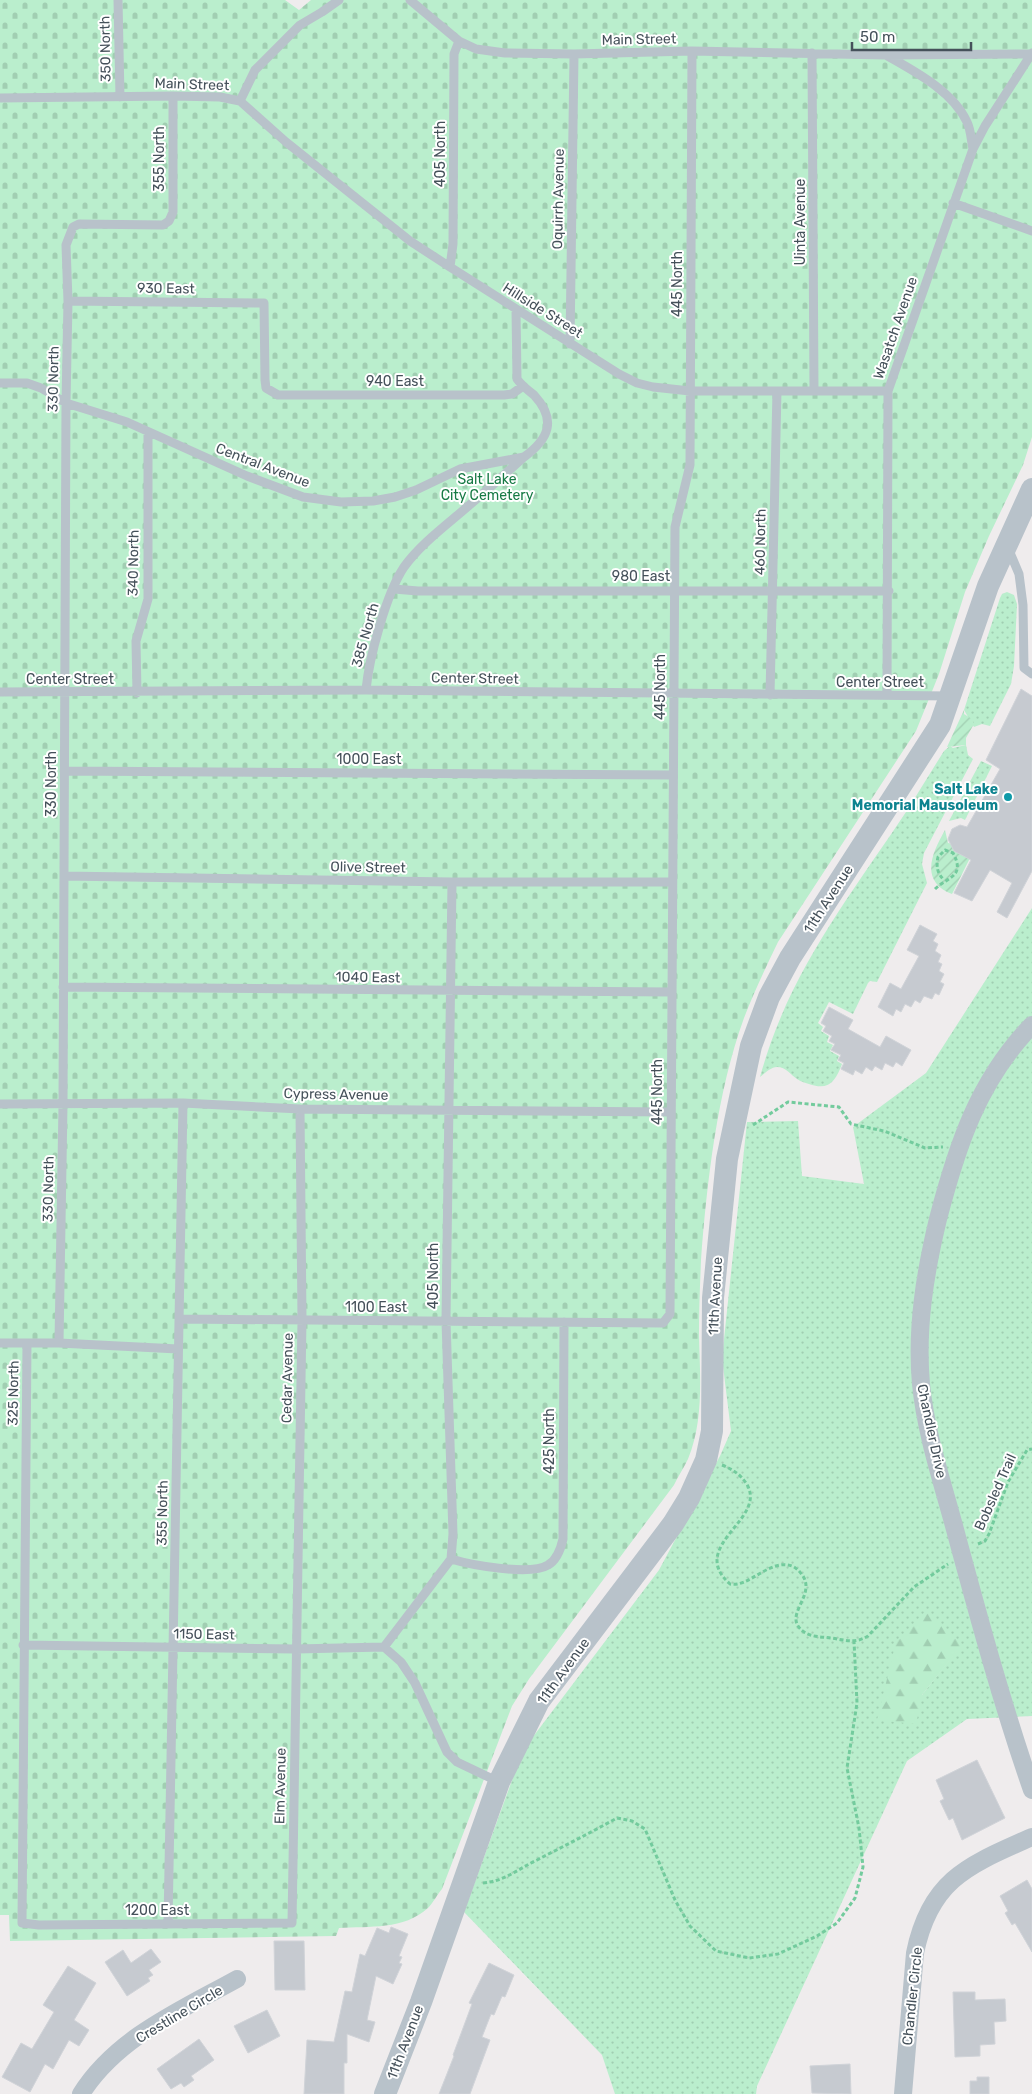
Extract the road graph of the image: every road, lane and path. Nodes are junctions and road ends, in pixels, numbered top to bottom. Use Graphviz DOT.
graph roads {
  1 [pos="118,0"];
  2 [pos="339,0"];
  3 [pos="410,0"];
  4 [pos="459,41"];
  5 [pos="692,51"];
  6 [pos="812,53"];
  7 [pos="574,54"];
  8 [pos="1032,54"];
  9 [pos="886,55"];
  10 [pos="173,96"];
  11 [pos="120,97"];
  12 [pos="0,98"];
  13 [pos="240,100"];
  14 [pos="973,149"];
  15 [pos="953,202"];
  16 [pos="73,227"];
  17 [pos="1032,232"];
  18 [pos="450,267"];
  19 [pos="68,301"];
  20 [pos="516,309"];
  21 [pos="570,344"];
  22 [pos="0,383"];
  23 [pos="523,386"];
  24 [pos="266,388"];
  25 [pos="690,390"];
  26 [pos="777,390"];
  27 [pos="814,390"];
  28 [pos="888,390"];
  29 [pos="66,403"];
  30 [pos="148,432"];
  31 [pos="524,457"];
  32 [pos="1032,489"];
  33 [pos="1007,544"];
  34 [pos="394,589"];
  35 [pos="674,590"];
  36 [pos="773,591"];
  37 [pos="888,591"];
  38 [pos="1032,674"];
  39 [pos="366,690"];
  40 [pos="0,692"];
  41 [pos="65,692"];
  42 [pos="137,692"];
  43 [pos="673,694"];
  44 [pos="770,695"];
  45 [pos="887,695"];
  46 [pos="950,696"];
  47 [pos="64,771"];
  48 [pos="673,775"];
  49 [pos="64,876"];
  50 [pos="944,880"];
  51 [pos="452,882"];
  52 [pos="672,882"];
  53 [pos="935,889"];
  54 [pos="63,987"];
  55 [pos="450,991"];
  56 [pos="672,992"];
  57 [pos="1032,1025"];
  58 [pos="183,1103"];
  59 [pos="0,1104"];
  60 [pos="63,1105"];
  61 [pos="300,1109"];
  62 [pos="448,1109"];
  63 [pos="671,1112"];
  64 [pos="731,1138"];
  65 [pos="959,1146"];
  66 [pos="180,1319"];
  67 [pos="302,1320"];
  68 [pos="446,1321"];
  69 [pos="564,1322"];
  70 [pos="663,1323"];
  71 [pos="0,1343"];
  72 [pos="28,1343"];
  73 [pos="60,1343"];
  74 [pos="178,1348"];
  75 [pos="1032,1449"];
  76 [pos="706,1460"];
  77 [pos="978,1544"];
  78 [pos="451,1559"];
  79 [pos="948,1564"];
  80 [pos="854,1641"];
  81 [pos="23,1645"];
  82 [pos="173,1647"];
  83 [pos="384,1647"];
  84 [pos="296,1649"];
  85 [pos="499,1782"];
  86 [pos="1032,1790"];
  87 [pos="1032,1837"];
  88 [pos="463,1884"];
  89 [pos="22,1923"];
  90 [pos="168,1923"];
  91 [pos="292,1923"];
  92 [pos="237,1979"];
  93 [pos="81,2094"];
  94 [pos="385,2094"];
  95 [pos="903,2094"];
  1 -- 11 [label="lane, 350 North"];
  2 -- 13 [label="lane, Main Street"];
  3 -- 4 [label="lane, Main Street"];
  4 -- 7 [label="lane, Main Street"];
  4 -- 18 [label="lane, 405 North"];
  5 -- 6 [label="lane, Main Street"];
  5 -- 7 [label="lane, Main Street"];
  5 -- 25 [label="lane, 445 North"];
  6 -- 9 [label="lane, Main Street"];
  6 -- 27 [label="lane, Uinta Avenue"];
  7 -- 21 [label="lane, Oquirrh Avenue"];
  8 -- 9 [label="lane, Main Street"];
  8 -- 14 [label="lane, Wasatch Avenue"];
  9 -- 14 [label="lane, Main Street"];
  10 -- 11 [label="lane, Main Street"];
  10 -- 13 [label="lane, Main Street"];
  10 -- 16 [label="lane, 355 North"];
  11 -- 12 [label="lane, Main Street"];
  13 -- 18 [label="lane, Hillside Street"];
  14 -- 15 [label="lane, Wasatch Avenue"];
  15 -- 17 [label="lane"];
  15 -- 28 [label="lane, Wasatch Avenue"];
  16 -- 19 [label="lane, 330 North"];
  18 -- 20 [label="lane, Hillside Street"];
  19 -- 24 [label="lane, 930 East"];
  19 -- 29 [label="lane, 330 North"];
  20 -- 21 [label="lane, Hillside Street"];
  20 -- 23 [label="lane"];
  21 -- 25 [label="lane, Hillside Street"];
  22 -- 29 [label="lane, Central Avenue"];
  23 -- 24 [label="lane, 940 East"];
  23 -- 31 [label="lane"];
  25 -- 26 [label="lane, Hillside Street"];
  25 -- 35 [label="lane, 445 North"];
  26 -- 27 [label="lane, Hillside Street"];
  26 -- 36 [label="lane, 460 North"];
  27 -- 28 [label="lane, Hillside Street"];
  28 -- 37 [label="lane, Wasatch Avenue"];
  29 -- 30 [label="lane, Central Avenue"];
  29 -- 41 [label="lane, 330 North"];
  30 -- 31 [label="lane, Central Avenue"];
  30 -- 42 [label="lane, 340 North"];
  31 -- 34 [label="lane"];
  32 -- 33 [label="street, 11th Avenue"];
  33 -- 38 [label="lane"];
  33 -- 46 [label="street, 11th Avenue"];
  34 -- 35 [label="lane, 980 East"];
  34 -- 39 [label="lane, 385 North"];
  35 -- 36 [label="lane, 980 East"];
  35 -- 43 [label="lane, 445 North"];
  36 -- 37 [label="lane, 980 East"];
  36 -- 44 [label="lane, 460 North"];
  37 -- 45 [label="lane, Wasatch Avenue"];
  39 -- 42 [label="lane, Center Street"];
  39 -- 43 [label="lane, Center Street"];
  40 -- 41 [label="lane, Center Street"];
  41 -- 42 [label="lane, Center Street"];
  41 -- 47 [label="lane, 330 North"];
  43 -- 44 [label="lane, Center Street"];
  43 -- 48 [label="lane, 445 North"];
  44 -- 45 [label="lane, Center Street"];
  45 -- 46 [label="lane, Center Street"];
  46 -- 64 [label="street, 11th Avenue"];
  47 -- 48 [label="lane, 1000 East"];
  47 -- 49 [label="lane, 330 North"];
  48 -- 52 [label="lane, 445 North"];
  49 -- 51 [label="lane, Olive Street"];
  49 -- 54 [label="lane, 330 North"];
  50 -- 50 [label="path"];
  50 -- 53 [label="path"];
  51 -- 52 [label="lane, Olive Street"];
  51 -- 55 [label="lane, 405 North"];
  52 -- 56 [label="lane, 445 North"];
  54 -- 55 [label="lane, 1040 East"];
  54 -- 60 [label="lane, 330 North"];
  55 -- 56 [label="lane, 1040 East"];
  55 -- 62 [label="lane, 405 North"];
  56 -- 63 [label="lane, 445 North"];
  57 -- 65 [label="street, Chandler Drive"];
  58 -- 60 [label="lane, Cypress Avenue"];
  58 -- 61 [label="lane, Cypress Avenue"];
  58 -- 66 [label="lane, 355 North"];
  59 -- 60 [label="lane, Cypress Avenue"];
  60 -- 73 [label="lane, 330 North"];
  61 -- 62 [label="lane, Cypress Avenue"];
  61 -- 67 [label="lane, Cedar Avenue"];
  62 -- 63 [label="lane, Cypress Avenue"];
  62 -- 68 [label="lane, 405 North"];
  63 -- 70 [label="lane, 445 North"];
  64 -- 65 [label="path"];
  64 -- 76 [label="street, 11th Avenue"];
  65 -- 86 [label="street, Chandler Drive"];
  66 -- 67 [label="lane, 1100 East"];
  66 -- 74 [label="lane, 355 North"];
  67 -- 68 [label="lane, 1100 East"];
  67 -- 84 [label="lane, Cedar Avenue"];
  68 -- 69 [label="lane, 1100 East"];
  68 -- 78 [label="lane, 405 North"];
  69 -- 70 [label="lane, 1100 East"];
  69 -- 78 [label="lane, 425 North"];
  71 -- 72 [label="lane"];
  72 -- 73 [label="lane"];
  72 -- 81 [label="lane, 325 North"];
  73 -- 74 [label="lane"];
  74 -- 82 [label="lane, 355 North"];
  75 -- 77 [label="path, Bobsled Trail"];
  76 -- 80 [label="path"];
  76 -- 85 [label="street, 11th Avenue"];
  78 -- 83 [label="lane"];
  79 -- 80 [label="path"];
  80 -- 88 [label="path"];
  81 -- 82 [label="lane, 1150 East"];
  81 -- 89 [label="lane, 325 North"];
  82 -- 84 [label="lane, 1150 East"];
  82 -- 90 [label="lane, 355 North"];
  83 -- 84 [label="lane, 1150 East"];
  83 -- 85 [label="lane"];
  84 -- 91 [label="lane, Elm Avenue"];
  85 -- 88 [label="street, 11th Avenue"];
  87 -- 95 [label="street, Chandler Circle"];
  88 -- 94 [label="street, 11th Avenue"];
  89 -- 90 [label="lane, 1200 East"];
  90 -- 91 [label="lane, 1200 East"];
  92 -- 93 [label="street, Crestline Circle"];
}
